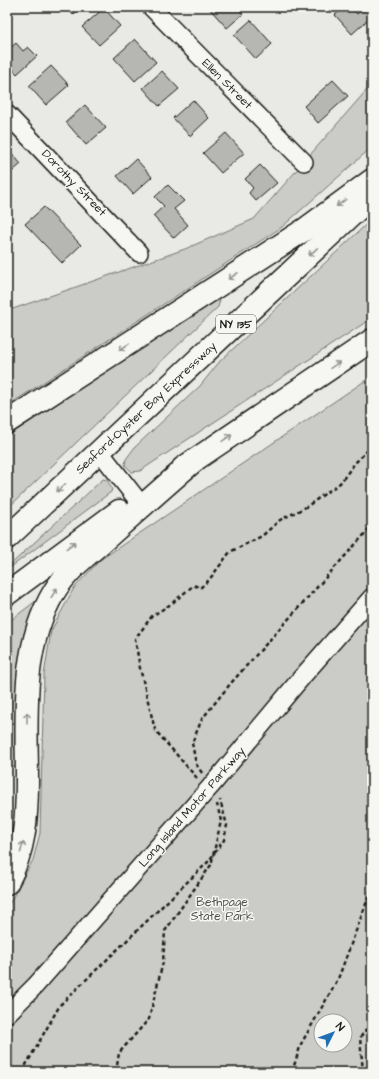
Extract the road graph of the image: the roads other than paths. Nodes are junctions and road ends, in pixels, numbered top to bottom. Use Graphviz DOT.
graph roads {
  1 [pos="151,7"];
  2 [pos="7,114"];
  3 [pos="304,162"];
  4 [pos="372,180"];
  5 [pos="372,196"];
  6 [pos="139,253"];
  7 [pos="372,340"];
  8 [pos="7,422"];
  9 [pos="100,452"];
  10 [pos="195,460"];
  11 [pos="136,498"];
  12 [pos="7,538"];
  13 [pos="7,594"];
  14 [pos="372,597"];
  15 [pos="7,883"];
  16 [pos="7,1014"];
  1 -- 3 [label="street, Ellen Street"];
  2 -- 6 [label="street, Dorothy Street"];
  4 -- 8 [label="highway, one-way"];
  5 -- 9 [label="highway, Seaford-Oyster Bay Expressway / NY 135, one-way"];
  10 -- 7 [label="highway, one-way"];
  9 -- 11 [label="street"];
  9 -- 12 [label="highway, Seaford-Oyster Bay Expressway / NY 135, one-way"];
  10 -- 11 [label="highway"];
  15 -- 10 [label="highway, one-way"];
  13 -- 11 [label="highway, one-way"];
  14 -- 16 [label="street, Long Island Motor Parkway"];
}
